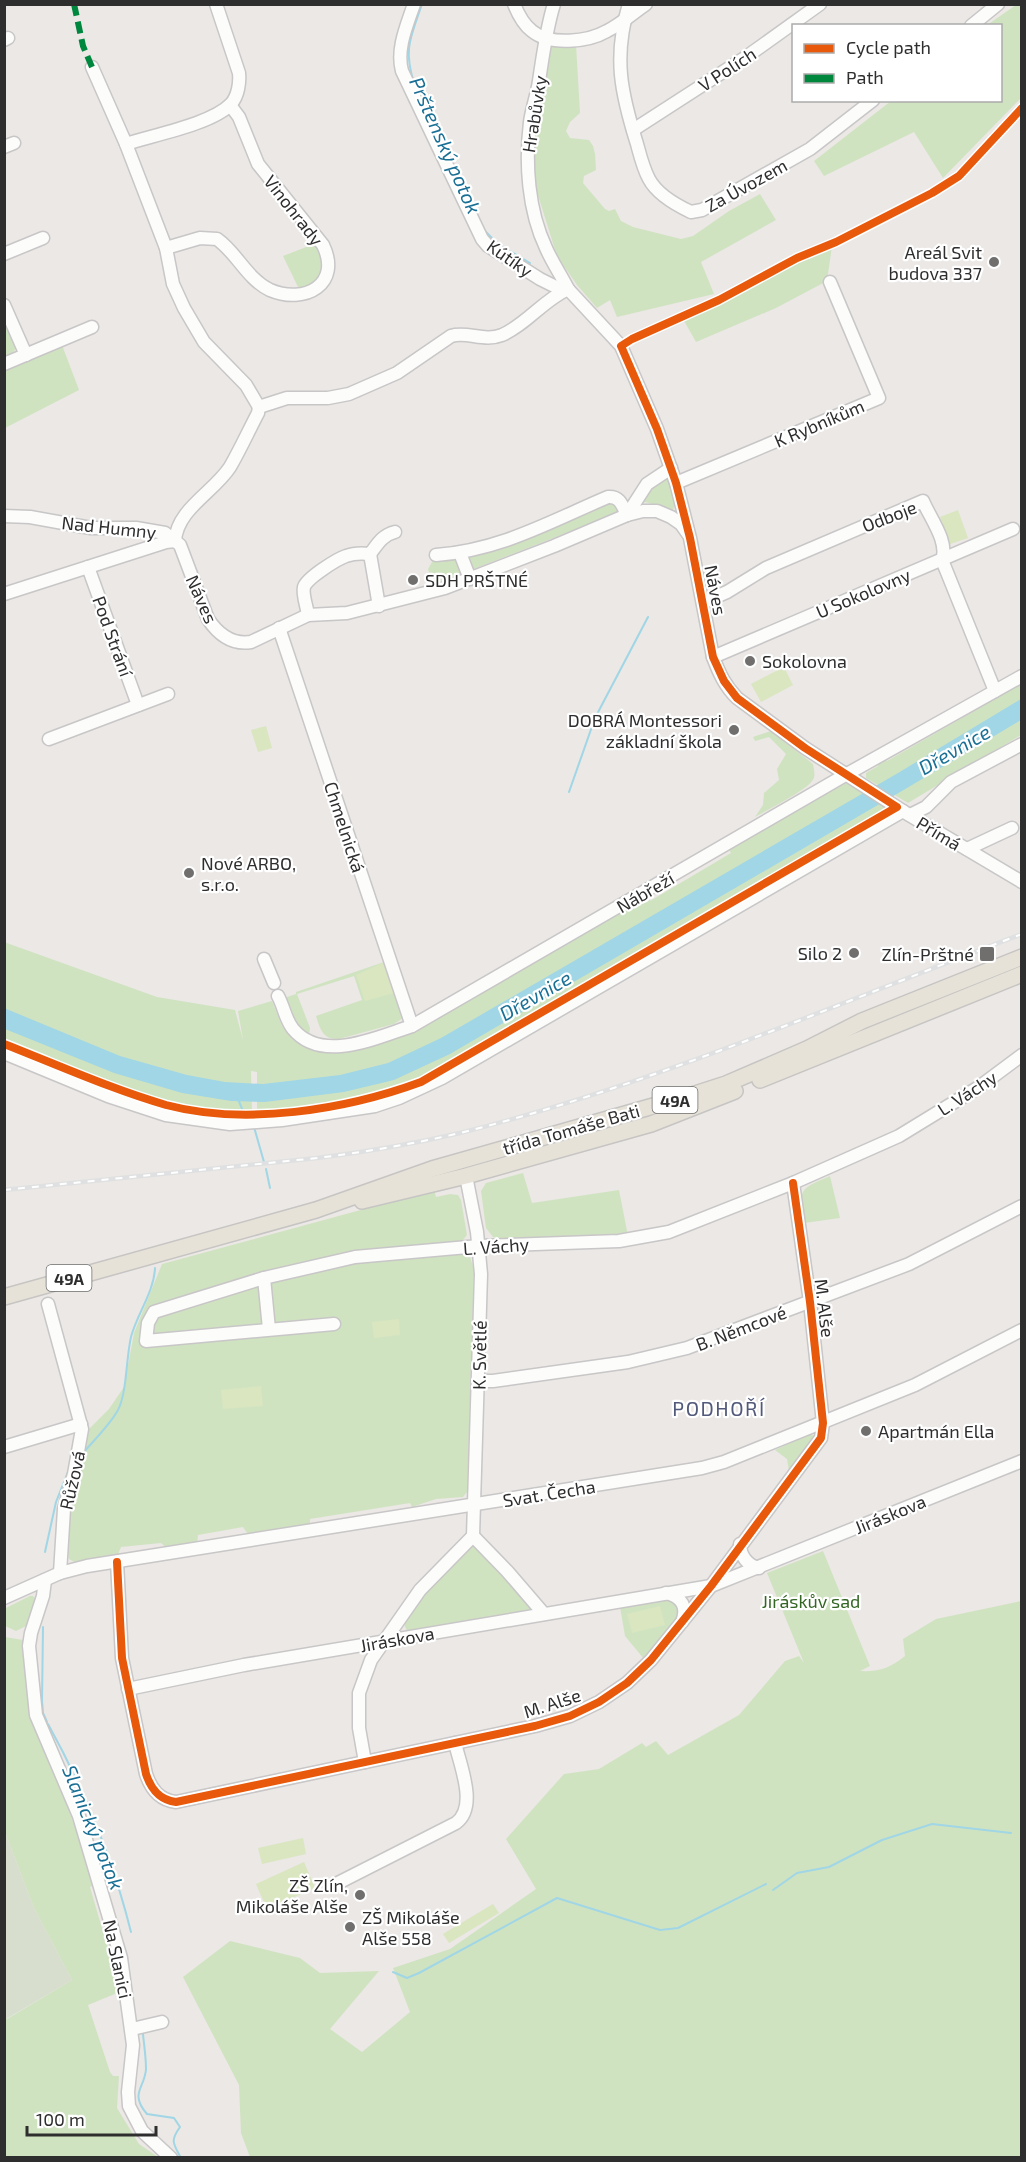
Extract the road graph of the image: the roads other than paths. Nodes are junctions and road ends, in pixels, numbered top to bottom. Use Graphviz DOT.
graph roads {
  1 [pos="216,4"];
  2 [pos="414,4"];
  3 [pos="514,4"];
  4 [pos="554,4"];
  5 [pos="629,4"];
  6 [pos="646,4"];
  7 [pos="820,4"];
  8 [pos="998,4"];
  9 [pos="625,18"];
  10 [pos="792,24"];
  11 [pos="792,24"];
  12 [pos="973,24"];
  13 [pos="546,38"];
  14 [pos="92,67"];
  15 [pos="870,102"];
  16 [pos="230,105"];
  17 [pos="633,130"];
  18 [pos="126,144"];
  19 [pos="43,238"];
  20 [pos="166,248"];
  21 [pos="4,254"];
  22 [pos="830,282"];
  23 [pos="567,289"];
  24 [pos="4,305"];
  25 [pos="92,327"];
  26 [pos="621,346"];
  27 [pos="26,355"];
  28 [pos="4,364"];
  29 [pos="259,407"];
  30 [pos="671,468"];
  31 [pos="676,483"];
  32 [pos="627,515"];
  33 [pos="4,516"];
  34 [pos="545,526"];
  35 [pos="1013,529"];
  36 [pos="394,532"];
  37 [pos="690,538"];
  38 [pos="175,541"];
  39 [pos="554,546"];
  40 [pos="460,553"];
  41 [pos="370,554"];
  42 [pos="436,555"];
  43 [pos="942,560"];
  44 [pos="87,567"];
  45 [pos="470,579"];
  46 [pos="4,594"];
  47 [pos="704,602"];
  48 [pos="380,606"];
  49 [pos="308,615"];
  50 [pos="279,628"];
  51 [pos="713,657"];
  52 [pos="1022,676"];
  53 [pos="995,691"];
  54 [pos="168,694"];
  55 [pos="138,705"];
  56 [pos="49,739"];
  57 [pos="1022,744"];
  58 [pos="847,774"];
  59 [pos="858,782"];
  60 [pos="903,811"];
  61 [pos="1012,828"];
  62 [pos="967,849"];
  63 [pos="1022,882"];
  64 [pos="1022,957"];
  65 [pos="264,959"];
  66 [pos="1022,974"];
  67 [pos="274,983"];
  68 [pos="278,996"];
  69 [pos="412,1026"];
  70 [pos="4,1053"];
  71 [pos="1022,1055"];
  72 [pos="462,1160"];
  73 [pos="466,1176"];
  74 [pos="792,1183"];
  75 [pos="1022,1206"];
  76 [pos="316,1210"];
  77 [pos="479,1246"];
  78 [pos="264,1278"];
  79 [pos="4,1297"];
  80 [pos="810,1302"];
  81 [pos="48,1304"];
  82 [pos="334,1324"];
  83 [pos="269,1329"];
  84 [pos="1022,1330"];
  85 [pos="478,1381"];
  86 [pos="823,1423"];
  87 [pos="81,1424"];
  88 [pos="4,1447"];
  89 [pos="1022,1461"];
  90 [pos="474,1505"];
  91 [pos="473,1536"];
  92 [pos="740,1545"];
  93 [pos="117,1562"];
  94 [pos="759,1568"];
  95 [pos="52,1576"];
  96 [pos="711,1586"];
  97 [pos="666,1593"];
  98 [pos="4,1598"];
  99 [pos="544,1614"];
  100 [pos="682,1623"];
  101 [pos="385,1641"];
  102 [pos="128,1689"];
  103 [pos="455,1743"];
  104 [pos="365,1762"];
  105 [pos="334,1885"];
  106 [pos="162,2022"];
  107 [pos="132,2029"];
  108 [pos="171,2157"];
  1 -- 16 [label="street"];
  2 -- 23 [label="street, Kútíky"];
  3 -- 13 [label="street"];
  4 -- 13 [label="street, Hrabůvky"];
  5 -- 9 [label="street, Za Úvozem"];
  6 -- 9 [label="street"];
  7 -- 10 [label="street, V Polích"];
  8 -- 12 [label="street"];
  9 -- 13 [label="street"];
  9 -- 17 [label="street, Za Úvozem"];
  11 -- 17 [label="street, V Polích"];
  13 -- 23 [label="street, Hrabůvky"];
  14 -- 18 [label="street"];
  15 -- 17 [label="street, Za Úvozem"];
  16 -- 18 [label="street"];
  16 -- 20 [label="street, Vinohrady"];
  18 -- 20 [label="street"];
  19 -- 21 [label="street"];
  20 -- 29 [label="street"];
  22 -- 31 [label="street, K Rybníkům"];
  23 -- 26 [label="street, Kútíky"];
  23 -- 29 [label="street"];
  24 -- 27 [label="street"];
  25 -- 27 [label="street"];
  26 -- 30 [label="street, Náves"];
  27 -- 28 [label="street"];
  29 -- 38 [label="street, Nad Humny"];
  30 -- 31 [label="street, Náves"];
  30 -- 32 [label="street"];
  31 -- 37 [label="street, Náves"];
  32 -- 34 [label="street"];
  32 -- 37 [label="street, Náves"];
  32 -- 39 [label="street, Náves"];
  33 -- 38 [label="street, Nad Humny"];
  34 -- 39 [label="street"];
  34 -- 40 [label="street"];
  35 -- 43 [label="street, U Sokolovny"];
  36 -- 41 [label="street"];
  37 -- 47 [label="street, Náves"];
  38 -- 44 [label="street"];
  38 -- 50 [label="street, Náves"];
  39 -- 45 [label="street, Náves"];
  40 -- 42 [label="street"];
  40 -- 45 [label="street"];
  41 -- 48 [label="street"];
  41 -- 49 [label="street"];
  43 -- 47 [label="street, Odboje"];
  43 -- 51 [label="street, U Sokolovny"];
  43 -- 53 [label="street, Odboje"];
  44 -- 46 [label="street"];
  44 -- 55 [label="street, Pod Strání"];
  45 -- 48 [label="street, Náves"];
  47 -- 51 [label="street, Náves"];
  48 -- 49 [label="street, Náves"];
  49 -- 50 [label="street, Náves"];
  50 -- 69 [label="street, Chmelnická"];
  51 -- 58 [label="street, Náves"];
  52 -- 53 [label="street, Nábřeží"];
  53 -- 58 [label="street, Nábřeží"];
  54 -- 55 [label="street"];
  55 -- 56 [label="street"];
  57 -- 60 [label="street"];
  58 -- 59 [label="street, Náves"];
  58 -- 69 [label="street, Nábřeží"];
  59 -- 60 [label="street, Přímá"];
  60 -- 62 [label="street, Přímá"];
  60 -- 70 [label="street"];
  61 -- 62 [label="street"];
  62 -- 63 [label="street, Přímá"];
  64 -- 72 [label="main road, třída Tomáše Bati / 49A"];
  65 -- 67 [label="street"];
  66 -- 73 [label="main road, třída Tomáše Bati / 49A"];
  68 -- 69 [label="street, Nábřeží"];
  71 -- 74 [label="street, L. Váchy"];
  72 -- 73 [label="main road"];
  72 -- 76 [label="main road, třída Tomáše Bati / 49A"];
  73 -- 76 [label="main road, třída Tomáše Bati / 49A"];
  73 -- 77 [label="street, K. Světlé"];
  74 -- 77 [label="street, L. Váchy"];
  74 -- 80 [label="street, M. Alše"];
  75 -- 80 [label="street, B. Němcové"];
  76 -- 79 [label="main road, třída Tomáše Bati / 49A"];
  77 -- 78 [label="street, L. Váchy"];
  77 -- 85 [label="street, K. Světlé"];
  78 -- 83 [label="street"];
  78 -- 83 [label="street, L. Váchy"];
  80 -- 85 [label="street, B. Němcové"];
  80 -- 86 [label="street, M. Alše"];
  81 -- 87 [label="street, Růžová"];
  82 -- 83 [label="street, L. Váchy"];
  84 -- 86 [label="street, Svat. Čecha"];
  85 -- 90 [label="street, K. Světlé"];
  86 -- 90 [label="street, Svat. Čecha"];
  86 -- 92 [label="street, M. Alše"];
  87 -- 88 [label="street, Růžová"];
  87 -- 95 [label="street, Růžová"];
  89 -- 94 [label="street, Jiráskova"];
  90 -- 91 [label="street, K. Světlé"];
  90 -- 93 [label="street, Svat. Čecha"];
  91 -- 99 [label="street"];
  91 -- 101 [label="street"];
  92 -- 94 [label="street"];
  92 -- 96 [label="street, M. Alše"];
  93 -- 95 [label="street, Svat. Čecha"];
  93 -- 102 [label="street, M. Alše"];
  94 -- 96 [label="street, Jiráskova"];
  95 -- 98 [label="street, Svat. Čecha"];
  95 -- 107 [label="street, Na Slanici"];
  96 -- 97 [label="street, Jiráskova"];
  96 -- 100 [label="street, M. Alše"];
  97 -- 99 [label="street, Jiráskova"];
  97 -- 100 [label="street"];
  99 -- 101 [label="street, Jiráskova"];
  100 -- 103 [label="street, M. Alše"];
  101 -- 102 [label="street, Jiráskova"];
  101 -- 104 [label="street"];
  102 -- 104 [label="street, M. Alše"];
  103 -- 104 [label="street, M. Alše"];
  103 -- 105 [label="street"];
  106 -- 107 [label="street"];
  107 -- 108 [label="street, Na Slanici"];
}
